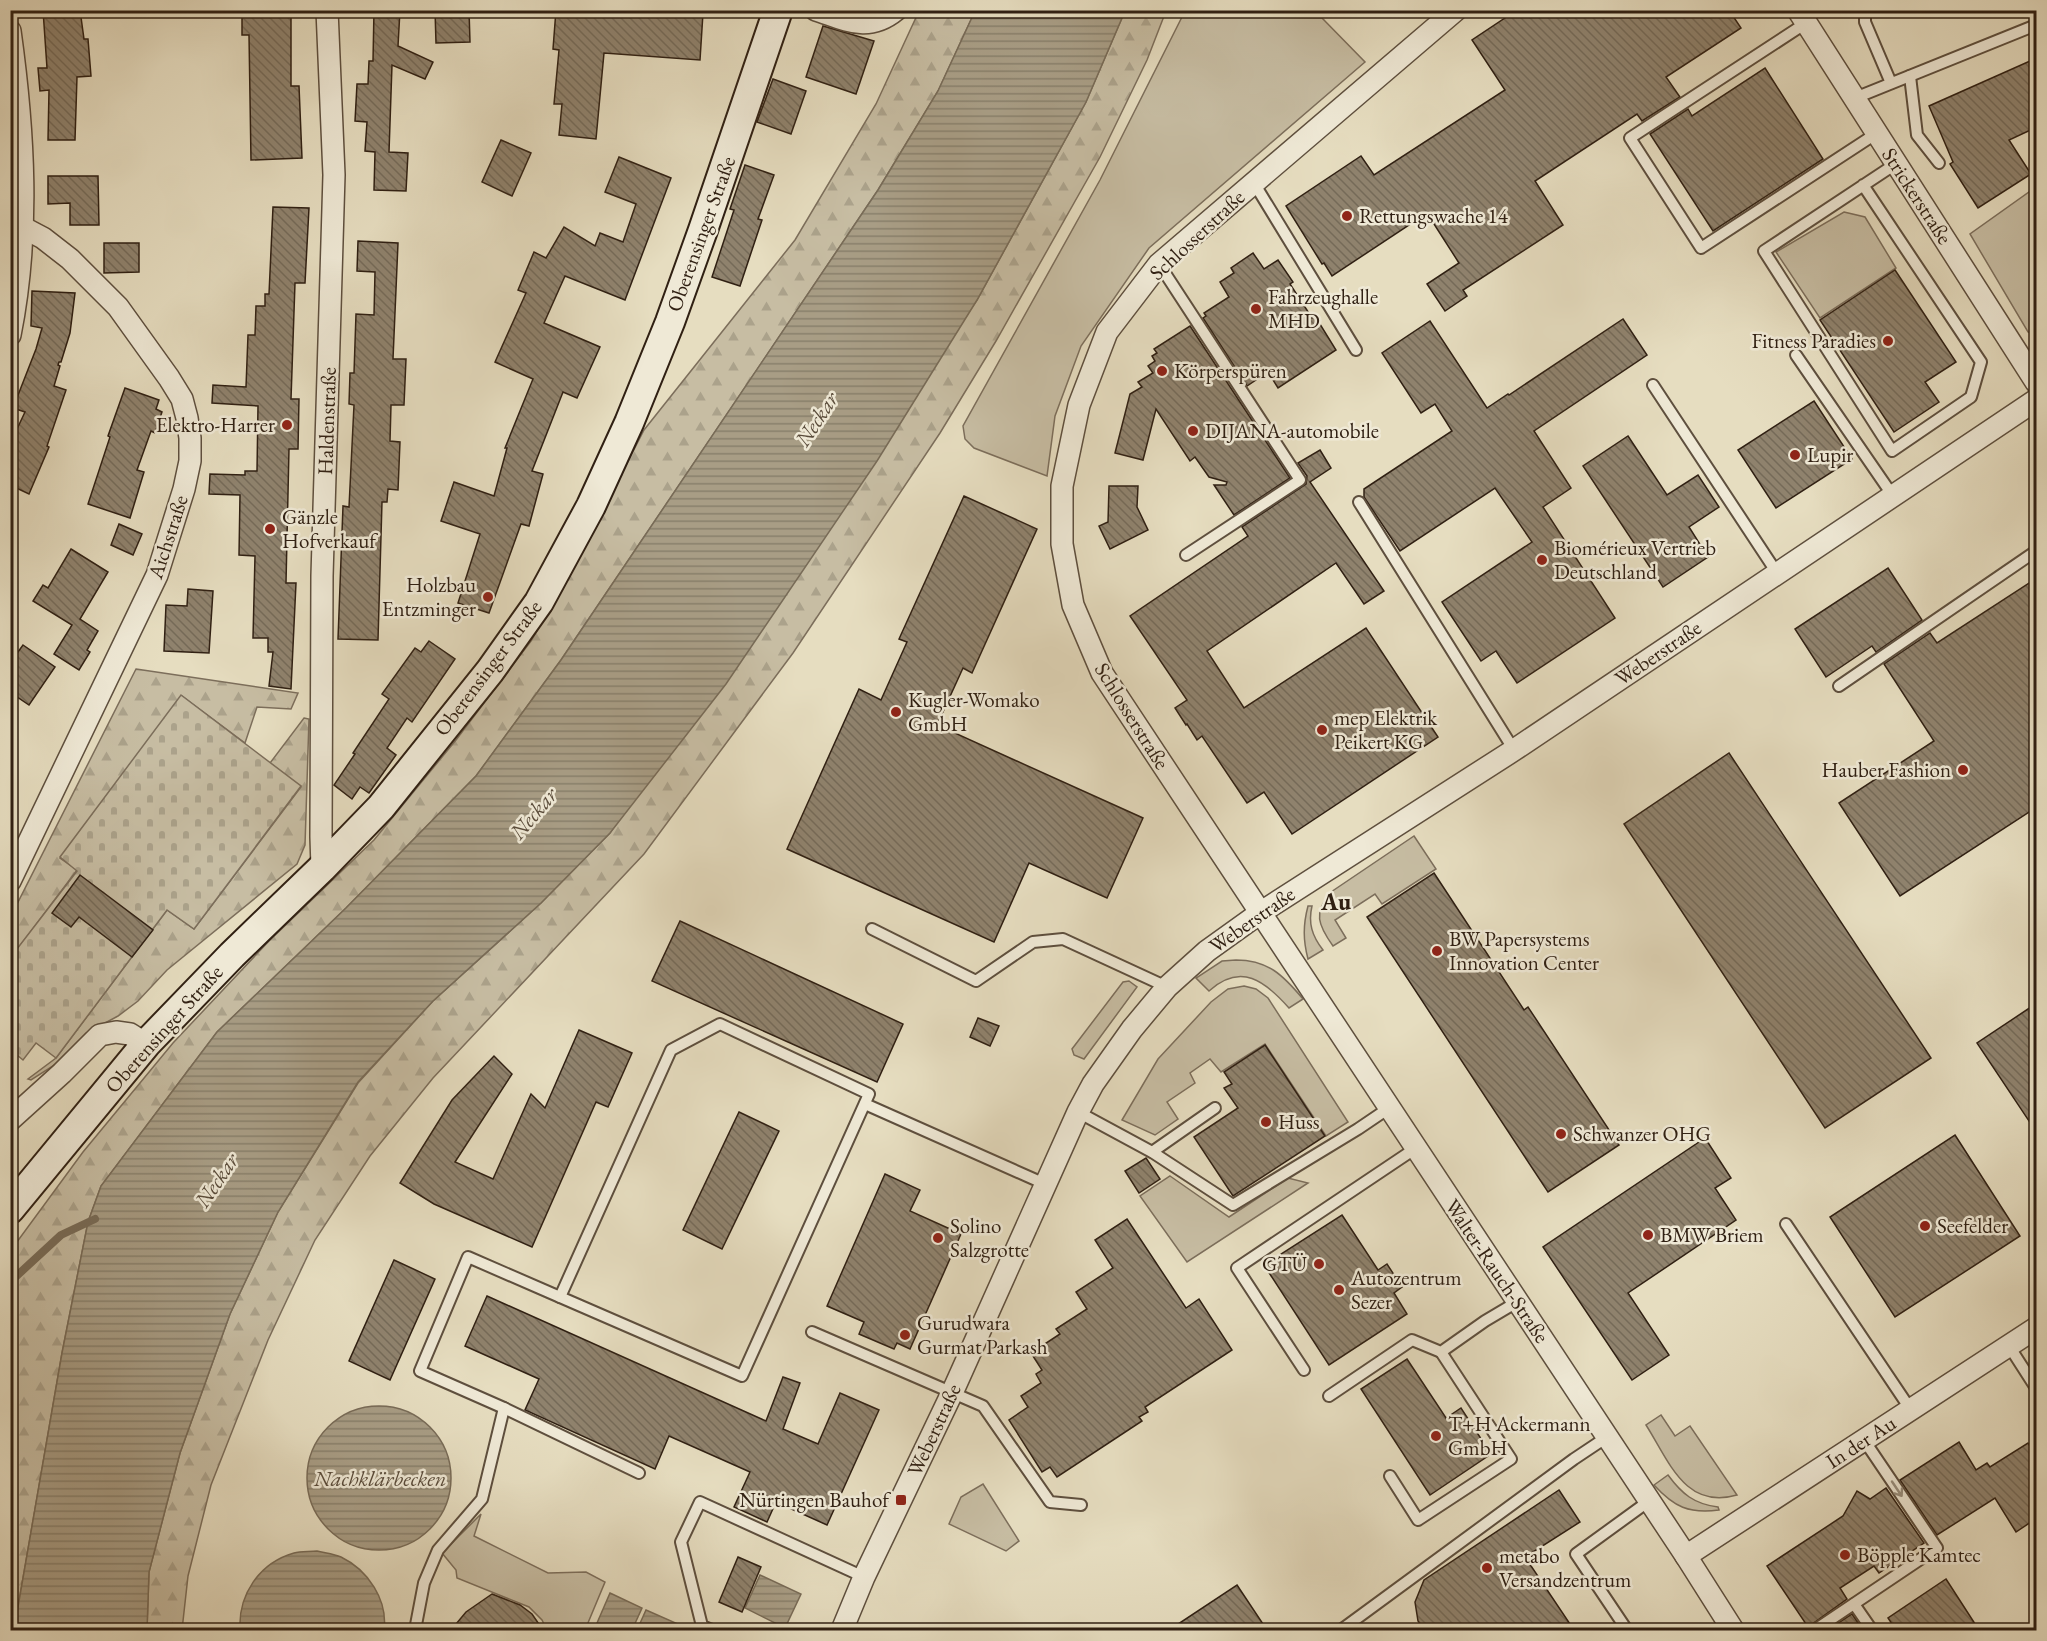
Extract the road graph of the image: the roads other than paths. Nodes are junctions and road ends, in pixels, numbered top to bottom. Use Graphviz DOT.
graph roads {
  1 [pos="327,10"];
  2 [pos="777,10"];
  3 [pos="816,10"];
  4 [pos="896,10"];
  5 [pos="1456,10"];
  6 [pos="1865,10"];
  7 [pos="1802,17"];
  8 [pos="2037,25"];
  9 [pos="10,31"];
  10 [pos="1910,76"];
  11 [pos="1891,83"];
  12 [pos="1854,98"];
  13 [pos="1877,133"];
  14 [pos="1897,163"];
  15 [pos="1939,163"];
  16 [pos="1254,183"];
  17 [pos="1863,185"];
  18 [pos="24,228"];
  19 [pos="1159,264"];
  20 [pos="10,335"];
  21 [pos="1356,350"];
  22 [pos="1796,355"];
  23 [pos="1653,385"];
  24 [pos="2036,397"];
  25 [pos="1893,496"];
  26 [pos="1359,502"];
  27 [pos="2037,550"];
  28 [pos="1186,555"];
  29 [pos="1778,573"];
  30 [pos="1839,686"];
  31 [pos="1514,750"];
  32 [pos="322,868"];
  33 [pos="10,881"];
  34 [pos="1260,913"];
  35 [pos="872,929"];
  36 [pos="1167,987"];
  37 [pos="146,1044"];
  38 [pos="866,1104"];
  39 [pos="1215,1108"];
  40 [pos="1389,1108"];
  41 [pos="1078,1112"];
  42 [pos="12,1115"];
  43 [pos="1416,1148"];
  44 [pos="1152,1152"];
  45 [pos="1045,1184"];
  46 [pos="10,1209"];
  47 [pos="1786,1224"];
  48 [pos="560,1297"];
  49 [pos="1517,1302"];
  50 [pos="2037,1328"];
  51 [pos="812,1332"];
  52 [pos="2009,1346"];
  53 [pos="1441,1352"];
  54 [pos="1305,1370"];
  55 [pos="2037,1388"];
  56 [pos="952,1393"];
  57 [pos="1329,1396"];
  58 [pos="504,1408"];
  59 [pos="1911,1410"];
  60 [pos="1607,1437"];
  61 [pos="1864,1440"];
  62 [pos="639,1473"];
  63 [pos="1390,1476"];
  64 [pos="1649,1501"];
  65 [pos="1081,1505"];
  66 [pos="1686,1556"];
  67 [pos="864,1577"];
  68 [pos="1854,1604"];
  69 [pos="415,1630"];
  70 [pos="712,1630"];
  71 [pos="842,1630"];
  72 [pos="1341,1630"];
  73 [pos="1627,1630"];
  74 [pos="1733,1630"];
  75 [pos="1815,1630"];
  76 [pos="1872,1630"];
  1 -- 32 [label="street, Haldenstraße"];
  2 -- 32 [label="street, Oberensinger Straße"];
  3 -- 4 [label="street"];
  5 -- 16 [label="street, Schlosserstraße"];
  6 -- 11 [label="lane"];
  7 -- 12 [label="street, Strickerstraße"];
  7 -- 13 [label="lane"];
  8 -- 10 [label="lane"];
  9 -- 18 [label="street"];
  10 -- 11 [label="lane"];
  10 -- 15 [label="lane"];
  11 -- 12 [label="lane"];
  12 -- 13 [label="street, Strickerstraße"];
  13 -- 14 [label="street, Strickerstraße"];
  14 -- 17 [label="lane"];
  14 -- 24 [label="street, Strickerstraße"];
  16 -- 19 [label="street, Schlosserstraße"];
  16 -- 21 [label="lane"];
  17 -- 17 [label="lane"];
  18 -- 20 [label="street"];
  18 -- 33 [label="street, Aichstraße"];
  19 -- 28 [label="lane"];
  19 -- 34 [label="street, Schlosserstraße"];
  22 -- 25 [label="lane"];
  23 -- 29 [label="lane"];
  24 -- 25 [label="street, Weberstraße"];
  25 -- 29 [label="street, Weberstraße"];
  26 -- 31 [label="lane"];
  27 -- 30 [label="lane"];
  29 -- 31 [label="street, Weberstraße"];
  31 -- 34 [label="street, Weberstraße"];
  32 -- 37 [label="street, Oberensinger Straße"];
  34 -- 36 [label="street, Weberstraße"];
  34 -- 40 [label="street, Walter-Rauch-Straße"];
  35 -- 36 [label="lane"];
  36 -- 41 [label="street, Weberstraße"];
  37 -- 42 [label="street"];
  37 -- 46 [label="street, Oberensinger Straße"];
  38 -- 45 [label="lane"];
  38 -- 48 [label="lane"];
  38 -- 48 [label="lane"];
  39 -- 44 [label="lane"];
  40 -- 43 [label="street, Walter-Rauch-Straße"];
  40 -- 44 [label="lane"];
  41 -- 44 [label="lane"];
  41 -- 45 [label="street, Weberstraße"];
  43 -- 49 [label="street, Walter-Rauch-Straße"];
  43 -- 54 [label="lane"];
  45 -- 56 [label="street, Weberstraße"];
  47 -- 59 [label="lane"];
  48 -- 58 [label="lane"];
  49 -- 53 [label="lane"];
  49 -- 60 [label="street, Walter-Rauch-Straße"];
  50 -- 52 [label="street, In der Au"];
  51 -- 56 [label="lane"];
  52 -- 55 [label="lane"];
  52 -- 59 [label="street, In der Au"];
  53 -- 57 [label="lane"];
  53 -- 63 [label="lane"];
  56 -- 65 [label="lane"];
  56 -- 67 [label="street, Weberstraße"];
  58 -- 62 [label="lane"];
  58 -- 69 [label="lane"];
  59 -- 61 [label="street, In der Au"];
  60 -- 64 [label="street, Walter-Rauch-Straße"];
  60 -- 72 [label="lane"];
  61 -- 66 [label="street, In der Au"];
  61 -- 68 [label="lane, one-way"];
  64 -- 66 [label="street, Walter-Rauch-Straße"];
  64 -- 73 [label="lane"];
  66 -- 74 [label="street, Walter-Rauch-Straße"];
  67 -- 70 [label="lane"];
  67 -- 71 [label="street, Weberstraße"];
  68 -- 75 [label="lane"];
  68 -- 76 [label="lane"];
}
